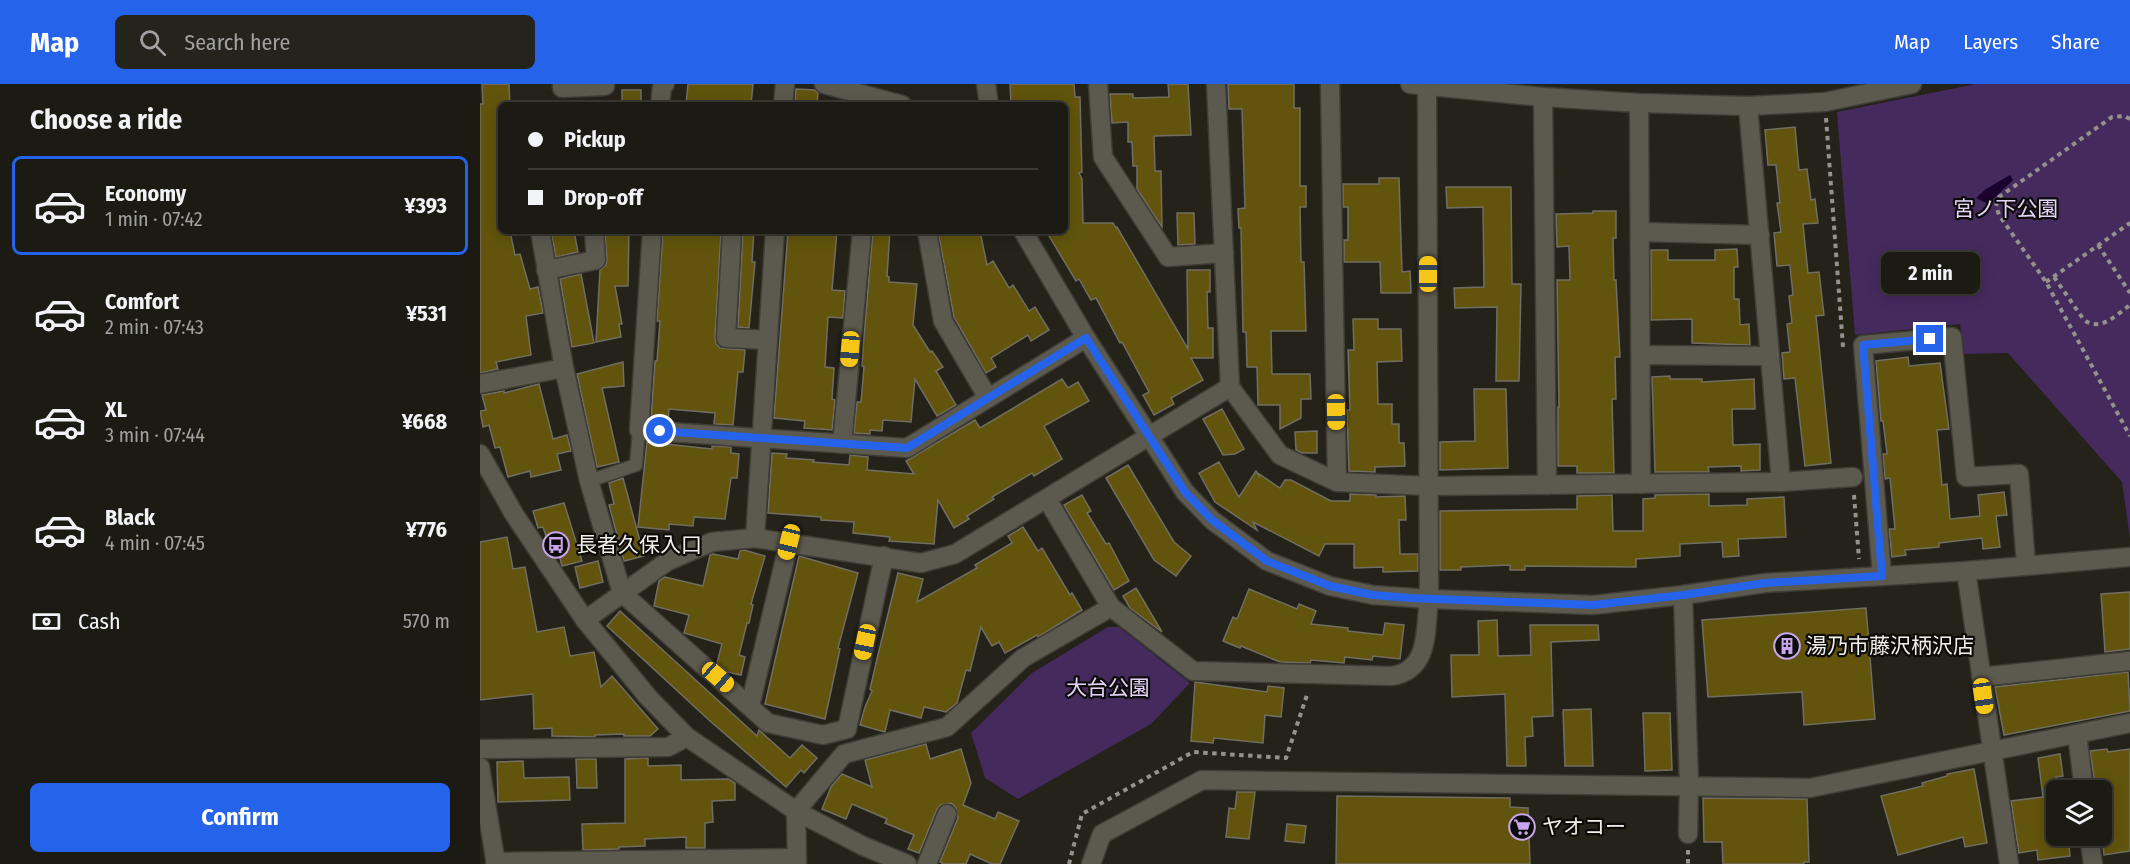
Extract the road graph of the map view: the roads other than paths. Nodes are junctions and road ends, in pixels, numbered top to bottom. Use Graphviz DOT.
graph roads {
  1 [pos="562,84"];
  2 [pos="665,84"];
  3 [pos="785,84"];
  4 [pos="824,84"];
  5 [pos="986,84"];
  6 [pos="1098,84"];
  7 [pos="1216,84"];
  8 [pos="1330,84"];
  9 [pos="1912,84"];
  10 [pos="1419,85"];
  11 [pos="605,86"];
  12 [pos="1813,96"];
  13 [pos="1543,97"];
  14 [pos="874,101"];
  15 [pos="660,102"];
  16 [pos="783,102"];
  17 [pos="989,102"];
  18 [pos="1640,103"];
  19 [pos="1748,106"];
  20 [pos="1640,232"];
  21 [pos="540,234"];
  22 [pos="594,234"];
  23 [pos="652,234"];
  24 [pos="732,234"];
  25 [pos="775,234"];
  26 [pos="862,234"];
  27 [pos="928,234"];
  28 [pos="1025,234"];
  29 [pos="1760,235"];
  30 [pos="1224,254"];
  31 [pos="546,270"];
  32 [pos="1086,338"];
  33 [pos="768,340"];
  34 [pos="1641,355"];
  35 [pos="1770,356"];
  36 [pos="564,368"];
  37 [pos="480,384"];
  38 [pos="1230,387"];
  39 [pos="988,398"];
  40 [pos="639,430"];
  41 [pos="1148,437"];
  42 [pos="761,438"];
  43 [pos="842,444"];
  44 [pos="480,454"];
  45 [pos="1853,477"];
  46 [pos="590,481"];
  47 [pos="1337,482"];
  48 [pos="1781,482"];
  49 [pos="1641,484"];
  50 [pos="1547,485"];
  51 [pos="1430,486"];
  52 [pos="1047,499"];
  53 [pos="754,538"];
  54 [pos="789,542"];
  55 [pos="884,556"];
  56 [pos="2130,556"];
  57 [pos="2026,565"];
  58 [pos="1966,571"];
  59 [pos="1882,576"];
  60 [pos="622,593"];
  61 [pos="1683,595"];
  62 [pos="1429,599"];
  63 [pos="1111,607"];
  64 [pos="585,620"];
  65 [pos="2130,661"];
  66 [pos="1981,677"];
  67 [pos="750,706"];
  68 [pos="2130,723"];
  69 [pos="2077,734"];
  70 [pos="687,737"];
  71 [pos="480,749"];
  72 [pos="1992,751"];
  73 [pos="480,767"];
  74 [pos="2083,780"];
  75 [pos="1689,785"];
  76 [pos="796,812"];
  77 [pos="948,814"];
  78 [pos="1688,834"];
  79 [pos="2090,846"];
  80 [pos="797,861"];
  81 [pos="495,863"];
  82 [pos="907,864"];
  83 [pos="927,864"];
  84 [pos="1091,864"];
  85 [pos="2009,864"];
  86 [pos="2093,864"];
  1 -- 11 [label="street"];
  2 -- 15 [label="street"];
  3 -- 16 [label="street"];
  4 -- 14 [label="street"];
  5 -- 17 [label="street"];
  6 -- 30 [label="street"];
  7 -- 30 [label="street"];
  8 -- 47 [label="street"];
  9 -- 12 [label="street"];
  10 -- 13 [label="street"];
  10 -- 51 [label="street"];
  12 -- 19 [label="street"];
  13 -- 18 [label="street"];
  13 -- 50 [label="street"];
  18 -- 19 [label="street"];
  18 -- 20 [label="street"];
  19 -- 29 [label="street"];
  20 -- 29 [label="street"];
  20 -- 34 [label="street"];
  21 -- 31 [label="street"];
  22 -- 31 [label="street"];
  23 -- 40 [label="street"];
  24 -- 33 [label="street"];
  25 -- 33 [label="street"];
  26 -- 43 [label="street"];
  27 -- 39 [label="street"];
  28 -- 32 [label="street"];
  29 -- 35 [label="street"];
  30 -- 38 [label="street"];
  31 -- 36 [label="street"];
  32 -- 39 [label="street"];
  32 -- 41 [label="street"];
  33 -- 42 [label="street"];
  34 -- 35 [label="street"];
  34 -- 49 [label="street"];
  35 -- 48 [label="street"];
  36 -- 37 [label="street"];
  36 -- 46 [label="street"];
  38 -- 41 [label="street"];
  38 -- 47 [label="street"];
  39 -- 43 [label="street"];
  40 -- 42 [label="street"];
  40 -- 46 [label="lane"];
  41 -- 52 [label="street"];
  41 -- 62 [label="street"];
  42 -- 43 [label="street"];
  42 -- 53 [label="street"];
  44 -- 64 [label="street"];
  45 -- 48 [label="street"];
  46 -- 60 [label="street"];
  47 -- 51 [label="street"];
  48 -- 49 [label="street"];
  49 -- 50 [label="street"];
  50 -- 51 [label="street"];
  51 -- 62 [label="street"];
  52 -- 55 [label="street"];
  52 -- 63 [label="street"];
  53 -- 54 [label="street"];
  53 -- 60 [label="street"];
  54 -- 55 [label="street"];
  54 -- 67 [label="street"];
  55 -- 67 [label="street"];
  56 -- 57 [label="street"];
  57 -- 58 [label="street"];
  57 -- 59 [label="street"];
  58 -- 59 [label="street"];
  58 -- 66 [label="street"];
  59 -- 61 [label="street"];
  60 -- 64 [label="street"];
  60 -- 67 [label="street"];
  61 -- 62 [label="street"];
  61 -- 75 [label="street"];
  62 -- 63 [label="street"];
  63 -- 76 [label="street"];
  64 -- 70 [label="street"];
  65 -- 66 [label="street"];
  66 -- 72 [label="street"];
  68 -- 69 [label="street"];
  69 -- 72 [label="street"];
  69 -- 74 [label="street"];
  70 -- 71 [label="street"];
  70 -- 76 [label="street"];
  72 -- 75 [label="street"];
  72 -- 85 [label="street"];
  73 -- 81 [label="street"];
  75 -- 78 [label="street"];
  75 -- 84 [label="street"];
  76 -- 80 [label="street"];
  76 -- 82 [label="street"];
  77 -- 83 [label="street"];
  79 -- 86 [label="street"];
  80 -- 81 [label="street"];
}
